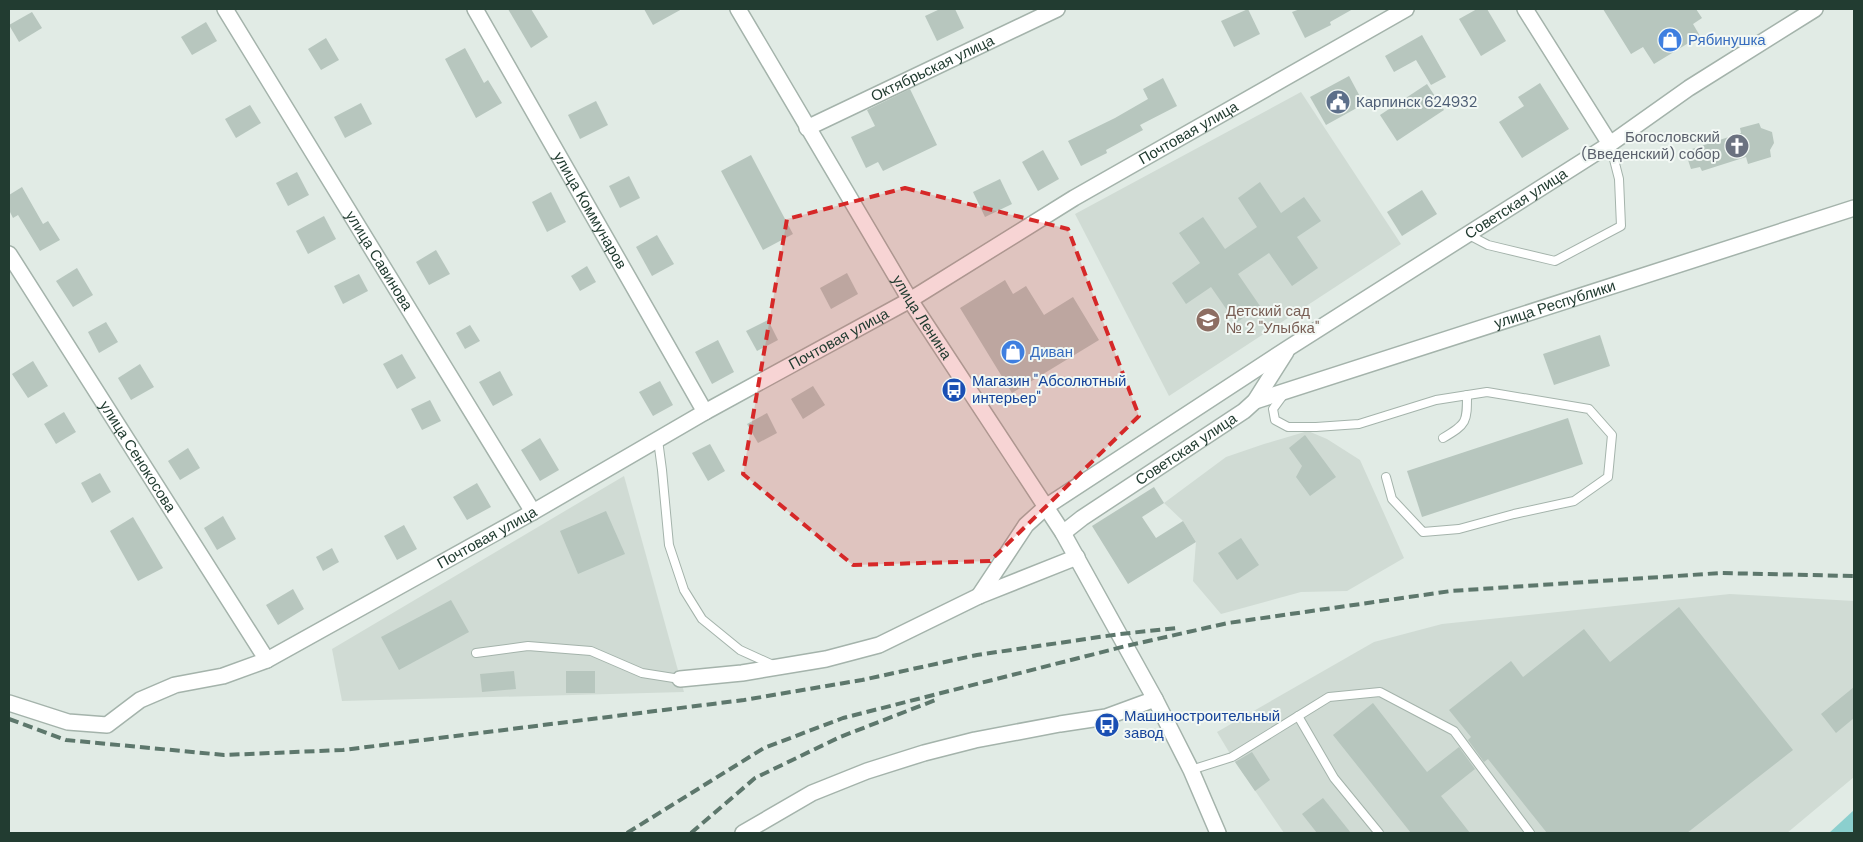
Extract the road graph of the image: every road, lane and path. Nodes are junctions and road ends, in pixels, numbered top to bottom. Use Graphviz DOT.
graph roads {
  1 [pos="225,9"];
  2 [pos="474,9"];
  3 [pos="738,9"];
  4 [pos="1057,9"];
  5 [pos="1406,9"];
  6 [pos="1525,9"];
  7 [pos="1815,9"];
  8 [pos="807,128"];
  9 [pos="1610,144"];
  10 [pos="1854,208"];
  11 [pos="1469,235"];
  12 [pos="9,254"];
  13 [pos="910,300"];
  14 [pos="1290,347"];
  15 [pos="1285,392"];
  16 [pos="1467,395"];
  17 [pos="1255,401"];
  18 [pos="705,412"];
  19 [pos="1443,438"];
  20 [pos="658,440"];
  21 [pos="1386,477"];
  22 [pos="1047,506"];
  23 [pos="533,512"];
  24 [pos="1063,533"];
  25 [pos="1077,557"];
  26 [pos="979,596"];
  27 [pos="476,653"];
  28 [pos="266,660"];
  29 [pos="777,667"];
  30 [pos="680,679"];
  31 [pos="1155,699"];
  32 [pos="9,703"];
  33 [pos="1298,716"];
  34 [pos="1191,770"];
  35 [pos="743,833"];
  36 [pos="1218,833"];
  37 [pos="1379,833"];
  38 [pos="1530,833"];
  1 -- 23 [label="street, улица Савинова"];
  2 -- 18 [label="street, улица Коммунаров"];
  3 -- 8 [label="street, улица Ленина"];
  4 -- 8 [label="street, Октябрьская улица"];
  5 -- 13 [label="street, Почтовая улица"];
  6 -- 9 [label="street"];
  7 -- 9 [label="street, Советская улица"];
  8 -- 13 [label="street, улица Ленина"];
  9 -- 11 [label="street, Советская улица"];
  9 -- 11 [label="lane"];
  10 -- 15 [label="street, улица Республики"];
  11 -- 14 [label="street, Советская улица"];
  12 -- 28 [label="street, улица Сенокосова"];
  13 -- 18 [label="street, Почтовая улица"];
  13 -- 22 [label="street, улица Ленина"];
  14 -- 17 [label="street, Советская улица"];
  14 -- 22 [label="street, Советская улица"];
  15 -- 16 [label="lane"];
  15 -- 17 [label="street, улица Республики"];
  16 -- 19 [label="lane"];
  16 -- 21 [label="lane"];
  17 -- 24 [label="street, Советская улица"];
  18 -- 20 [label="street, Почтовая улица"];
  20 -- 23 [label="street, Почтовая улица"];
  20 -- 29 [label="lane"];
  22 -- 24 [label="street, улица Ленина"];
  22 -- 26 [label="street, Советская улица"];
  23 -- 28 [label="street, Почтовая улица"];
  24 -- 25 [label="street, улица Ленина"];
  25 -- 26 [label="street"];
  25 -- 31 [label="street, улица Ленина"];
  26 -- 29 [label="street"];
  27 -- 30 [label="lane"];
  28 -- 32 [label="street, Почтовая улица"];
  29 -- 30 [label="street"];
  31 -- 34 [label="street, улица Ленина"];
  31 -- 35 [label="street"];
  33 -- 34 [label="lane"];
  33 -- 37 [label="lane"];
  33 -- 38 [label="lane"];
  34 -- 36 [label="street, улица Ленина"];
}
